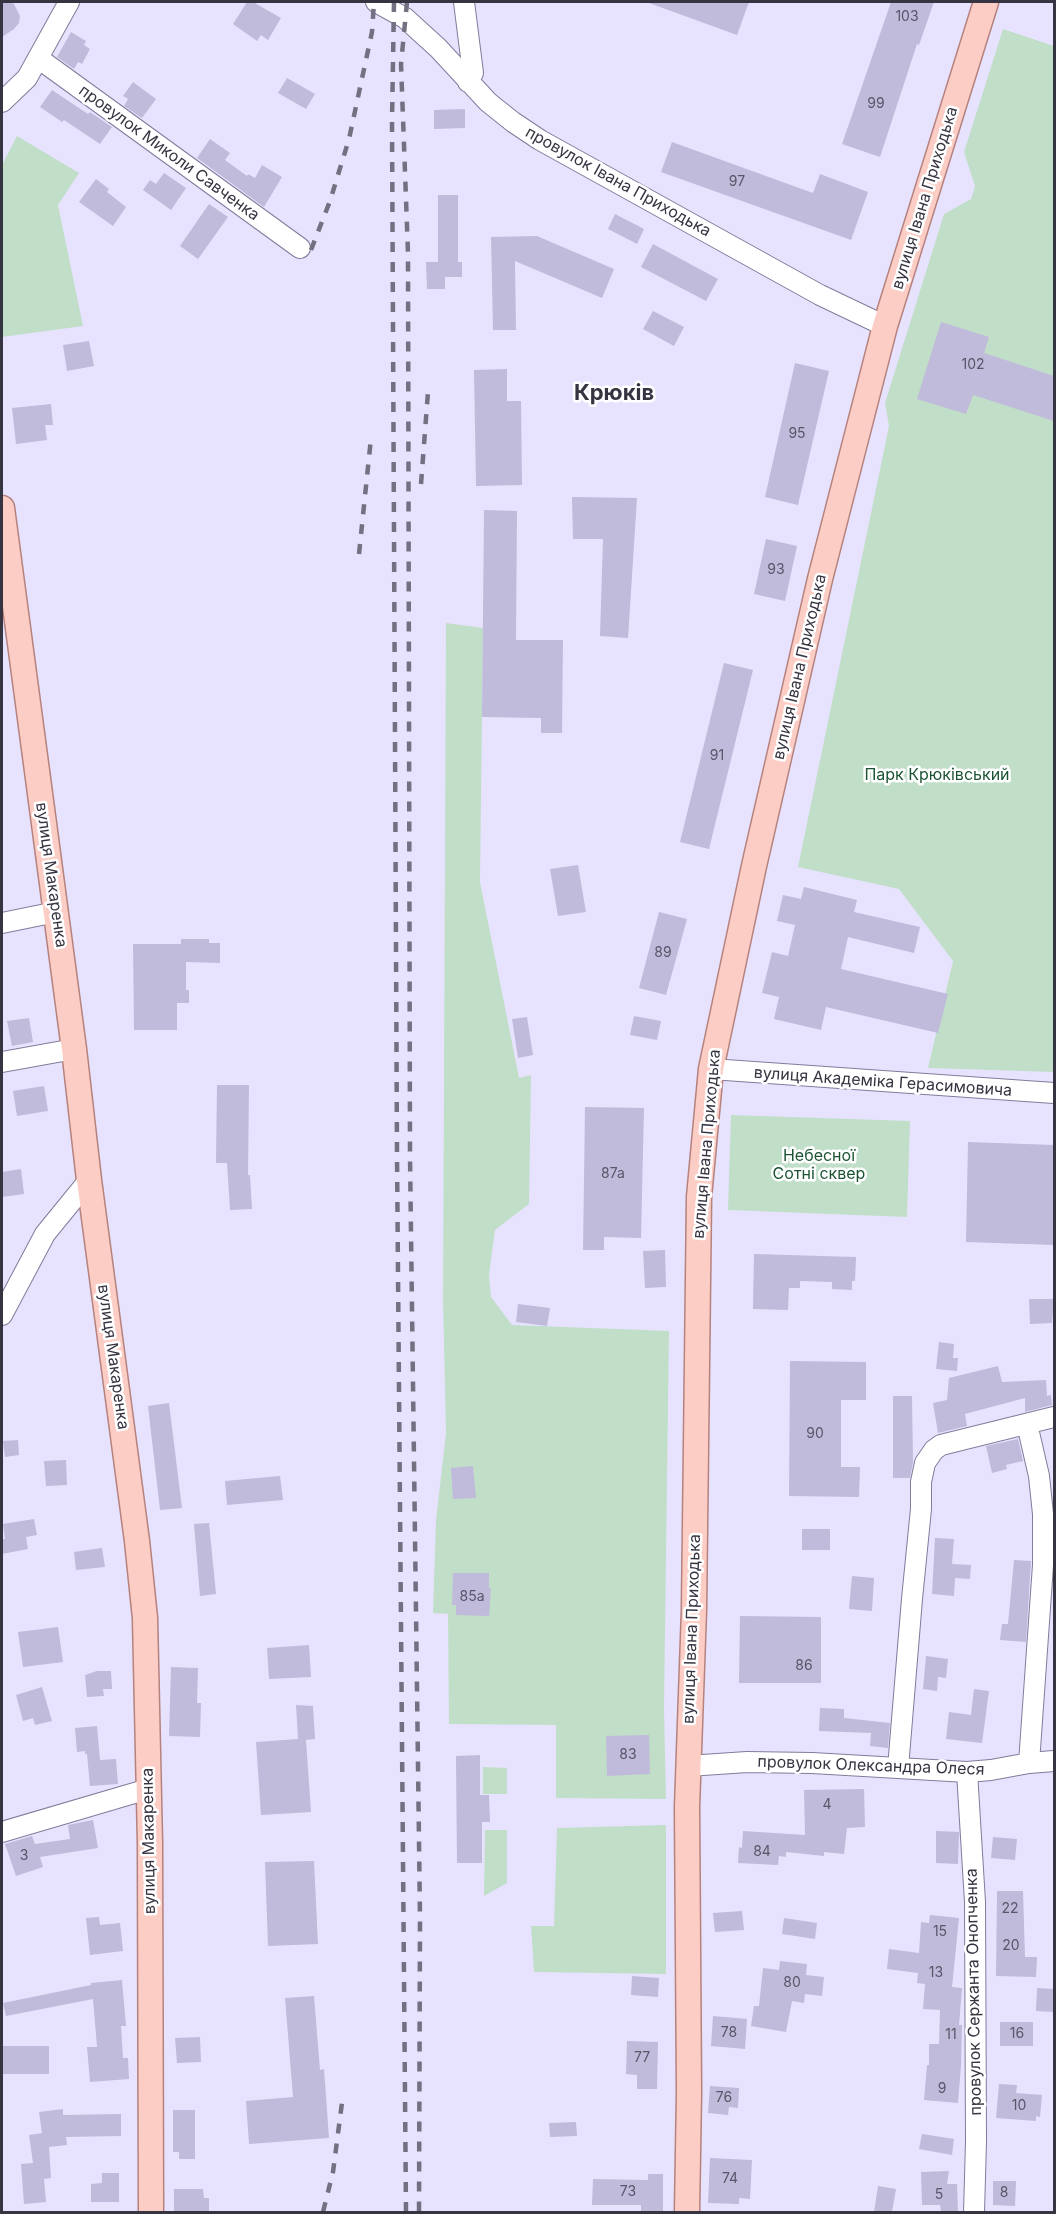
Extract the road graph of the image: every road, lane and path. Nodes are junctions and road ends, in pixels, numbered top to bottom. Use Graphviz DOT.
graph roads {
  1 [pos="69,2"];
  2 [pos="376,2"];
  3 [pos="464,2"];
  4 [pos="986,2"];
  5 [pos="38,58"];
  6 [pos="468,82"];
  7 [pos="2,102"];
  8 [pos="300,248"];
  9 [pos="885,326"];
  10 [pos="2,508"];
  11 [pos="56,912"];
  12 [pos="2,923"];
  13 [pos="74,1048"];
  14 [pos="2,1062"];
  15 [pos="711,1069"];
  16 [pos="1054,1093"];
  17 [pos="89,1180"];
  18 [pos="2,1315"];
  19 [pos="1054,1417"];
  20 [pos="1027,1424"];
  21 [pos="1054,1761"];
  22 [pos="1029,1763"];
  23 [pos="688,1766"];
  24 [pos="898,1768"];
  25 [pos="967,1772"];
  26 [pos="147,1789"];
  27 [pos="2,1832"];
  28 [pos="151,2212"];
  29 [pos="687,2212"];
  30 [pos="974,2212"];
  1 -- 5 [label="street"];
  2 -- 6 [label="street, провулок Івана Приходька"];
  3 -- 6 [label="street"];
  4 -- 9 [label="main road, вулиця Івана Приходька"];
  5 -- 7 [label="street"];
  5 -- 8 [label="street, провулок Миколи Савченка"];
  6 -- 9 [label="street, провулок Івана Приходька"];
  9 -- 15 [label="main road, вулиця Івана Приходька"];
  10 -- 11 [label="main road, вулиця Макаренка"];
  11 -- 12 [label="street"];
  11 -- 13 [label="main road, вулиця Макаренка"];
  13 -- 14 [label="street"];
  13 -- 17 [label="main road, вулиця Макаренка"];
  15 -- 16 [label="street, вулиця Академіка Герасимовича"];
  15 -- 23 [label="main road, вулиця Івана Приходька"];
  17 -- 18 [label="street"];
  17 -- 26 [label="main road, вулиця Макаренка"];
  19 -- 20 [label="street"];
  20 -- 22 [label="street"];
  20 -- 24 [label="street"];
  21 -- 22 [label="street, провулок Олександра Олеся"];
  22 -- 25 [label="street, провулок Олександра Олеся"];
  23 -- 24 [label="street, провулок Олександра Олеся"];
  23 -- 29 [label="main road, вулиця Івана Приходька"];
  24 -- 25 [label="street, провулок Олександра Олеся"];
  25 -- 30 [label="street, провулок Сержанта Онопченка"];
  26 -- 27 [label="street"];
  26 -- 28 [label="main road, вулиця Макаренка"];
}
